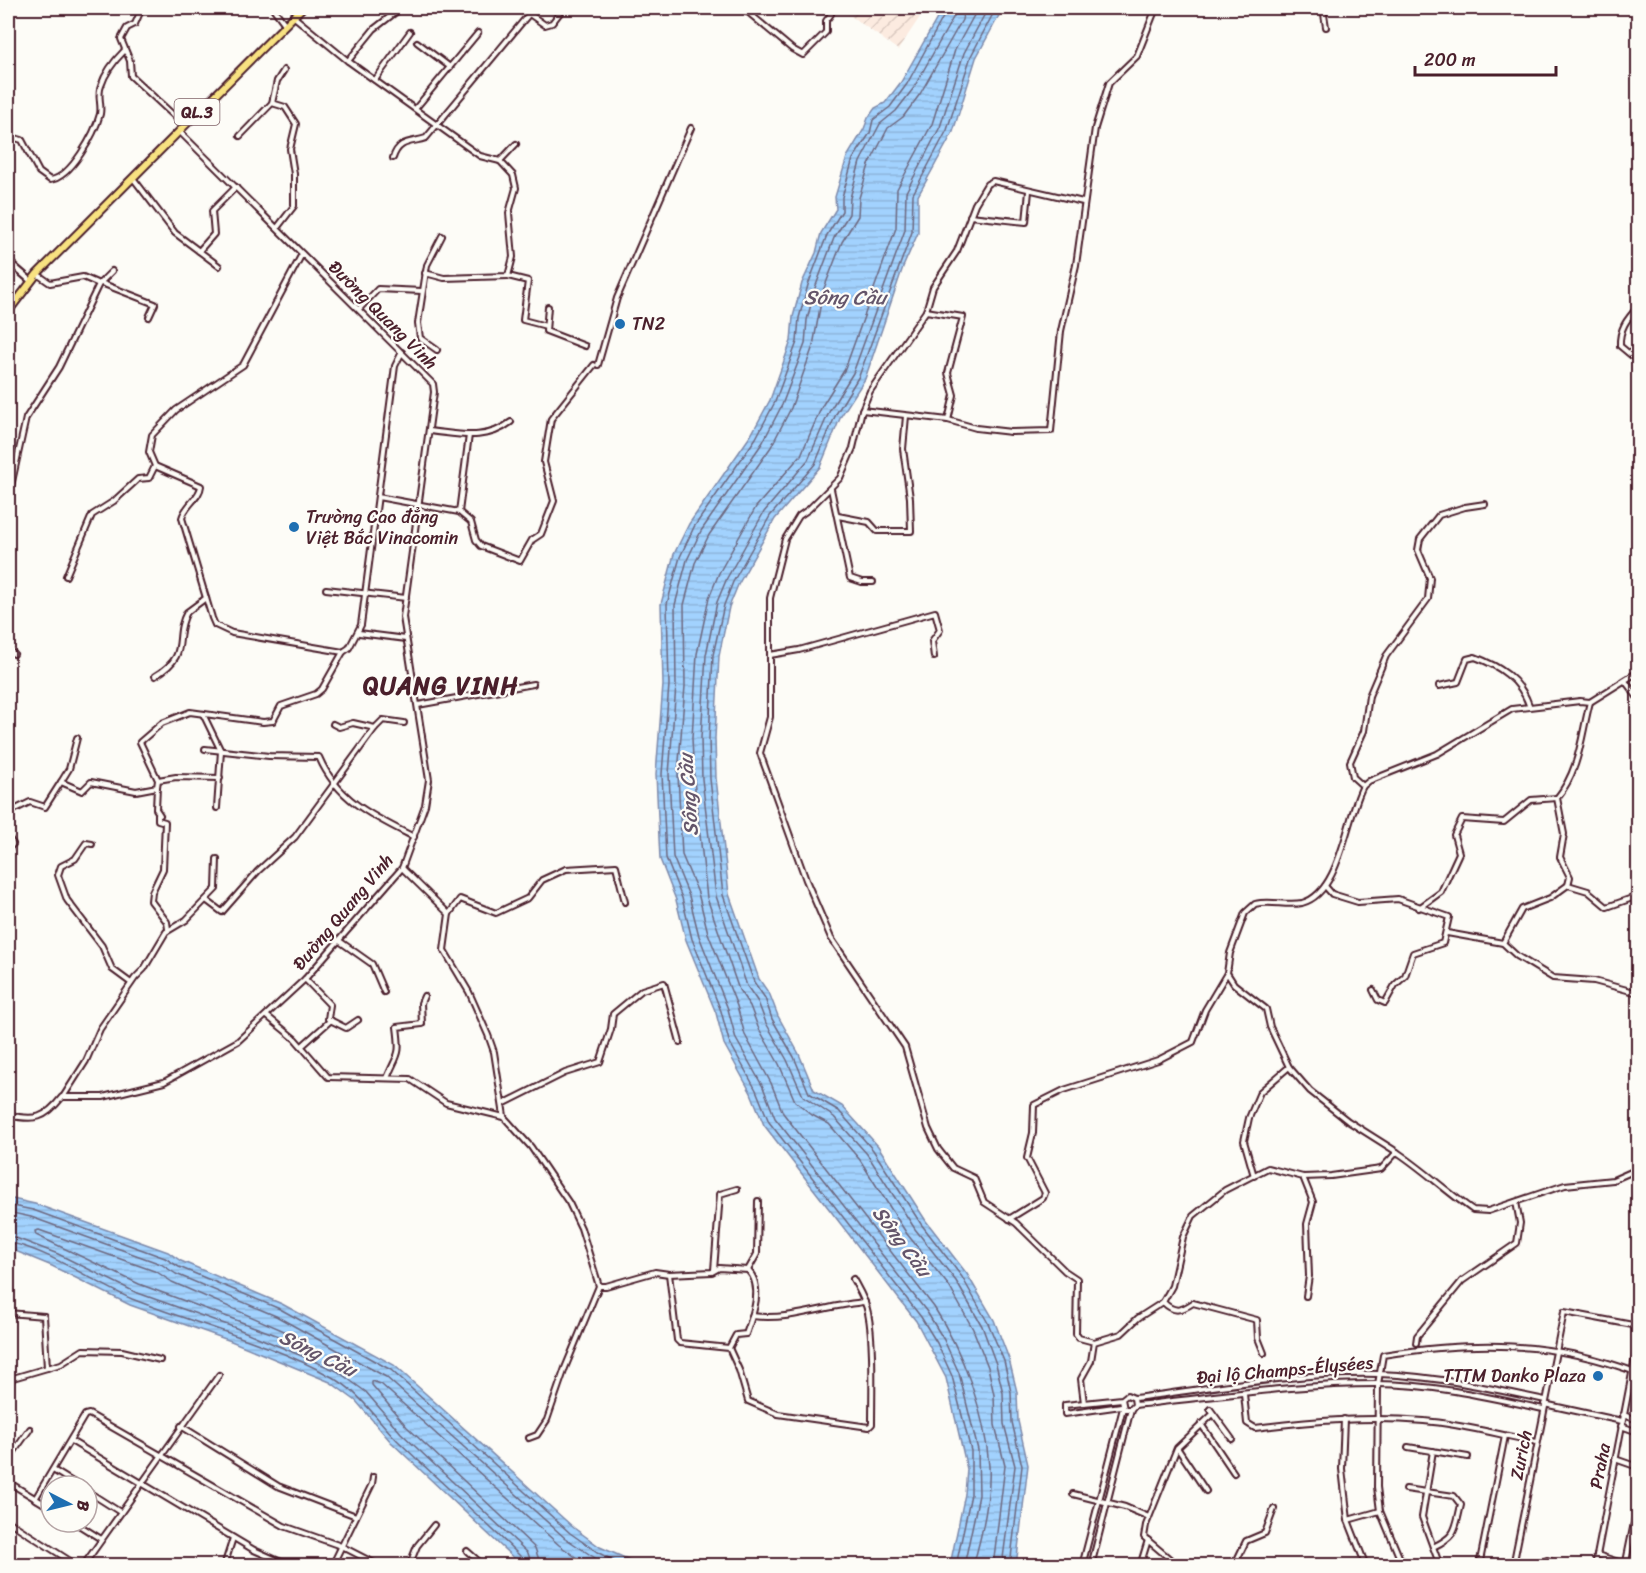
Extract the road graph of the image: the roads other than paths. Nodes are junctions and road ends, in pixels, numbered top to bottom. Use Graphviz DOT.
graph roads {
  1 [pos="142,8"];
  2 [pos="273,8"];
  3 [pos="302,8"];
  4 [pos="401,8"];
  5 [pos="500,8"];
  6 [pos="521,8"];
  7 [pos="743,8"];
  8 [pos="1156,8"];
  9 [pos="1323,8"];
  10 [pos="489,10"];
  11 [pos="562,10"];
  12 [pos="529,14"];
  13 [pos="831,14"];
  14 [pos="293,16"];
  15 [pos="285,24"];
  16 [pos="1326,27"];
  17 [pos="410,32"];
  18 [pos="478,33"];
  19 [pos="417,42"];
  20 [pos="124,51"];
  21 [pos="348,61"];
  22 [pos="450,67"];
  23 [pos="284,70"];
  24 [pos="375,80"];
  25 [pos="272,103"];
  26 [pos="416,108"];
  27 [pos="438,123"];
  28 [pos="184,124"];
  29 [pos="692,128"];
  30 [pos="178,130"];
  31 [pos="8,136"];
  32 [pos="240,136"];
  33 [pos="516,144"];
  34 [pos="393,158"];
  35 [pos="501,161"];
  36 [pos="132,177"];
  37 [pos="236,188"];
  38 [pos="1029,191"];
  39 [pos="1083,202"];
  40 [pos="970,216"];
  41 [pos="277,228"];
  42 [pos="442,236"];
  43 [pos="199,251"];
  44 [pos="302,253"];
  45 [pos="8,261"];
  46 [pos="219,266"];
  47 [pos="112,271"];
  48 [pos="425,273"];
  49 [pos="37,274"];
  50 [pos="508,276"];
  51 [pos="31,281"];
  52 [pos="100,284"];
  53 [pos="423,291"];
  54 [pos="548,307"];
  55 [pos="1638,308"];
  56 [pos="358,309"];
  57 [pos="926,311"];
  58 [pos="8,312"];
  59 [pos="149,317"];
  60 [pos="546,326"];
  61 [pos="585,346"];
  62 [pos="437,351"];
  63 [pos="402,352"];
  64 [pos="1638,361"];
  65 [pos="862,410"];
  66 [pos="906,416"];
  67 [pos="948,420"];
  68 [pos="511,422"];
  69 [pos="429,432"];
  70 [pos="469,435"];
  71 [pos="155,466"];
  72 [pos="831,489"];
  73 [pos="378,497"];
  74 [pos="8,500"];
  75 [pos="418,503"];
  76 [pos="1485,504"];
  77 [pos="459,512"];
  78 [pos="838,516"];
  79 [pos="66,576"];
  80 [pos="873,582"];
  81 [pos="326,589"];
  82 [pos="366,592"];
  83 [pos="206,598"];
  84 [pos="406,598"];
  85 [pos="359,633"];
  86 [pos="406,639"];
  87 [pos="8,650"];
  88 [pos="343,652"];
  89 [pos="14,654"];
  90 [pos="770,655"];
  91 [pos="934,657"];
  92 [pos="1638,672"];
  93 [pos="155,676"];
  94 [pos="1625,681"];
  95 [pos="533,684"];
  96 [pos="1439,686"];
  97 [pos="1638,698"];
  98 [pos="1590,702"];
  99 [pos="418,705"];
  100 [pos="1529,705"];
  101 [pos="203,714"];
  102 [pos="404,723"];
  103 [pos="333,724"];
  104 [pos="375,728"];
  105 [pos="77,738"];
  106 [pos="205,749"];
  107 [pos="221,751"];
  108 [pos="220,778"];
  109 [pos="158,780"];
  110 [pos="61,782"];
  111 [pos="332,783"];
  112 [pos="1363,786"];
  113 [pos="157,787"];
  114 [pos="1557,798"];
  115 [pos="217,808"];
  116 [pos="8,813"];
  117 [pos="8,837"];
  118 [pos="414,837"];
  119 [pos="93,844"];
  120 [pos="8,849"];
  121 [pos="217,859"];
  122 [pos="402,868"];
  123 [pos="1325,885"];
  124 [pos="1568,885"];
  125 [pos="1638,896"];
  126 [pos="206,900"];
  127 [pos="625,902"];
  128 [pos="1418,908"];
  129 [pos="449,914"];
  130 [pos="168,929"];
  131 [pos="1447,933"];
  132 [pos="338,940"];
  133 [pos="1503,942"];
  134 [pos="1227,974"];
  135 [pos="305,979"];
  136 [pos="131,983"];
  137 [pos="1373,990"];
  138 [pos="384,992"];
  139 [pos="1638,993"];
  140 [pos="424,996"];
  141 [pos="267,1016"];
  142 [pos="331,1020"];
  143 [pos="358,1020"];
  144 [pos="680,1041"];
  145 [pos="302,1046"];
  146 [pos="1290,1067"];
  147 [pos="387,1078"];
  148 [pos="62,1097"];
  149 [pos="503,1104"];
  150 [pos="8,1115"];
  151 [pos="504,1117"];
  152 [pos="1397,1152"];
  153 [pos="1638,1169"];
  154 [pos="1254,1176"];
  155 [pos="1304,1177"];
  156 [pos="737,1189"];
  157 [pos="758,1201"];
  158 [pos="1516,1202"];
  159 [pos="1009,1219"];
  160 [pos="748,1270"];
  161 [pos="714,1271"];
  162 [pos="669,1274"];
  163 [pos="854,1279"];
  164 [pos="599,1286"];
  165 [pos="1306,1296"];
  166 [pos="865,1302"];
  167 [pos="1163,1302"];
  168 [pos="8,1313"];
  169 [pos="752,1316"];
  170 [pos="1638,1326"];
  171 [pos="1638,1341"];
  172 [pos="1094,1342"];
  173 [pos="1416,1343"];
  174 [pos="729,1348"];
  175 [pos="1556,1350"];
  176 [pos="1264,1353"];
  177 [pos="160,1360"];
  178 [pos="47,1368"];
  179 [pos="1632,1371"];
  180 [pos="1638,1373"];
  181 [pos="1378,1374"];
  182 [pos="219,1375"];
  183 [pos="1378,1384"];
  184 [pos="8,1386"];
  185 [pos="1244,1394"];
  186 [pos="1134,1398"];
  187 [pos="1122,1399"];
  188 [pos="1084,1403"];
  189 [pos="1544,1404"];
  190 [pos="1135,1405"];
  191 [pos="1122,1407"];
  192 [pos="1210,1408"];
  193 [pos="1131,1409"];
  194 [pos="1213,1414"];
  195 [pos="1623,1415"];
  196 [pos="1344,1419"];
  197 [pos="1378,1419"];
  198 [pos="1638,1420"];
  199 [pos="1201,1424"];
  200 [pos="1622,1424"];
  201 [pos="181,1426"];
  202 [pos="30,1429"];
  203 [pos="1638,1432"];
  204 [pos="1504,1436"];
  205 [pos="529,1438"];
  206 [pos="1232,1439"];
  207 [pos="71,1441"];
  208 [pos="1537,1442"];
  209 [pos="1408,1447"];
  210 [pos="1178,1448"];
  211 [pos="1433,1451"];
  212 [pos="160,1455"];
  213 [pos="1468,1457"];
  214 [pos="1615,1459"];
  215 [pos="8,1460"];
  216 [pos="1638,1467"];
  217 [pos="53,1470"];
  218 [pos="1234,1473"];
  219 [pos="60,1474"];
  220 [pos="373,1477"];
  221 [pos="8,1482"];
  222 [pos="141,1482"];
  223 [pos="1406,1489"];
  224 [pos="1206,1491"];
  225 [pos="1426,1491"];
  226 [pos="1072,1494"];
  227 [pos="35,1499"];
  228 [pos="99,1499"];
  229 [pos="1099,1500"];
  230 [pos="39,1501"];
  231 [pos="1107,1502"];
  232 [pos="1638,1503"];
  233 [pos="1274,1509"];
  234 [pos="1638,1510"];
  235 [pos="1380,1511"];
  236 [pos="120,1512"];
  237 [pos="356,1516"];
  238 [pos="1149,1517"];
  239 [pos="1348,1520"];
  240 [pos="8,1521"];
  241 [pos="434,1526"];
  242 [pos="94,1534"];
  243 [pos="233,1538"];
  244 [pos="102,1539"];
  245 [pos="1148,1540"];
  246 [pos="341,1546"];
  247 [pos="1433,1547"];
  248 [pos="467,1551"];
  249 [pos="1597,1555"];
  250 [pos="1626,1562"];
  251 [pos="78,1566"];
  252 [pos="83,1566"];
  253 [pos="224,1566"];
  254 [pos="290,1566"];
  255 [pos="332,1566"];
  256 [pos="380,1566"];
  257 [pos="410,1566"];
  258 [pos="484,1566"];
  259 [pos="1082,1566"];
  260 [pos="1091,1566"];
  261 [pos="1140,1566"];
  262 [pos="1171,1566"];
  263 [pos="1234,1566"];
  264 [pos="1366,1566"];
  265 [pos="1403,1566"];
  266 [pos="1440,1566"];
  267 [pos="1479,1566"];
  268 [pos="1513,1566"];
  269 [pos="1535,1566"];
  270 [pos="1563,1566"];
  271 [pos="1595,1566"];
  272 [pos="1631,1566"];
  1 -- 20 [label="street"];
  2 -- 15 [label="street"];
  3 -- 14 [label="highway, QL.3"];
  4 -- 21 [label="street"];
  5 -- 10 [label="street"];
  6 -- 12 [label="street"];
  7 -- 13 [label="street"];
  8 -- 39 [label="street"];
  9 -- 16 [label="street"];
  11 -- 12 [label="street"];
  12 -- 27 [label="street"];
  14 -- 15 [label="highway, QL.3"];
  14 -- 21 [label="street"];
  15 -- 28 [label="highway, QL.3"];
  17 -- 24 [label="street"];
  18 -- 22 [label="street"];
  19 -- 22 [label="street"];
  20 -- 28 [label="street"];
  20 -- 31 [label="street"];
  21 -- 24 [label="street"];
  22 -- 26 [label="street"];
  23 -- 25 [label="street"];
  24 -- 26 [label="street"];
  25 -- 32 [label="street"];
  25 -- 41 [label="street"];
  26 -- 27 [label="street"];
  27 -- 34 [label="street"];
  27 -- 35 [label="street"];
  28 -- 30 [label="highway, QL.3"];
  29 -- 77 [label="street"];
  30 -- 36 [label="highway, QL.3"];
  30 -- 37 [label="street, Đường Quang Vinh"];
  33 -- 35 [label="street"];
  35 -- 50 [label="street"];
  36 -- 43 [label="street"];
  36 -- 49 [label="highway, QL.3"];
  37 -- 41 [label="street, Đường Quang Vinh"];
  37 -- 43 [label="street"];
  38 -- 39 [label="street"];
  38 -- 40 [label="street"];
  38 -- 40 [label="street"];
  39 -- 67 [label="street"];
  40 -- 57 [label="street"];
  41 -- 44 [label="street, Đường Quang Vinh"];
  42 -- 48 [label="street"];
  43 -- 46 [label="street"];
  44 -- 56 [label="street, Đường Quang Vinh"];
  44 -- 71 [label="street"];
  45 -- 51 [label="street"];
  47 -- 52 [label="street"];
  48 -- 50 [label="street"];
  48 -- 53 [label="street"];
  49 -- 51 [label="highway, QL.3"];
  49 -- 52 [label="street"];
  50 -- 60 [label="street"];
  51 -- 58 [label="highway, QL.3"];
  52 -- 59 [label="street"];
  52 -- 74 [label="street"];
  53 -- 56 [label="street"];
  53 -- 62 [label="street"];
  54 -- 60 [label="street"];
  55 -- 64 [label="street"];
  56 -- 63 [label="street, Đường Quang Vinh"];
  57 -- 65 [label="street"];
  57 -- 67 [label="street"];
  60 -- 61 [label="street"];
  63 -- 69 [label="street, Đường Quang Vinh"];
  63 -- 73 [label="street"];
  65 -- 66 [label="street"];
  65 -- 72 [label="street"];
  66 -- 67 [label="street"];
  66 -- 78 [label="street"];
  68 -- 70 [label="street"];
  69 -- 70 [label="street"];
  69 -- 75 [label="street, Đường Quang Vinh"];
  70 -- 77 [label="street"];
  71 -- 79 [label="street"];
  71 -- 83 [label="street"];
  72 -- 78 [label="street"];
  72 -- 90 [label="street"];
  73 -- 75 [label="street"];
  73 -- 82 [label="street"];
  75 -- 77 [label="street"];
  75 -- 84 [label="street, Đường Quang Vinh"];
  76 -- 112 [label="street"];
  78 -- 80 [label="street"];
  81 -- 82 [label="street"];
  82 -- 84 [label="street"];
  82 -- 85 [label="street"];
  83 -- 88 [label="street"];
  83 -- 93 [label="street"];
  84 -- 86 [label="street, Đường Quang Vinh"];
  85 -- 86 [label="street"];
  85 -- 88 [label="street"];
  86 -- 99 [label="street, Đường Quang Vinh"];
  87 -- 89 [label="street"];
  88 -- 101 [label="street"];
  90 -- 91 [label="street"];
  90 -- 159 [label="street"];
  92 -- 94 [label="street"];
  94 -- 97 [label="street"];
  94 -- 98 [label="street"];
  95 -- 99 [label="street"];
  96 -- 100 [label="street"];
  98 -- 100 [label="street"];
  98 -- 114 [label="street"];
  99 -- 118 [label="street, Đường Quang Vinh"];
  100 -- 112 [label="street"];
  101 -- 107 [label="street"];
  101 -- 109 [label="street"];
  102 -- 104 [label="street"];
  103 -- 104 [label="street"];
  104 -- 111 [label="street"];
  105 -- 110 [label="street"];
  106 -- 107 [label="street"];
  107 -- 108 [label="street"];
  107 -- 111 [label="street"];
  108 -- 109 [label="street"];
  108 -- 115 [label="street"];
  109 -- 113 [label="street"];
  110 -- 113 [label="street"];
  110 -- 116 [label="street"];
  111 -- 118 [label="street"];
  111 -- 126 [label="street"];
  112 -- 123 [label="street"];
  113 -- 130 [label="street"];
  114 -- 124 [label="street"];
  114 -- 128 [label="street"];
  117 -- 120 [label="street"];
  118 -- 122 [label="street, Đường Quang Vinh"];
  119 -- 136 [label="street"];
  121 -- 126 [label="street"];
  122 -- 129 [label="street"];
  122 -- 132 [label="street, Đường Quang Vinh"];
  123 -- 128 [label="street"];
  123 -- 134 [label="street"];
  124 -- 125 [label="street"];
  124 -- 133 [label="street"];
  126 -- 130 [label="street"];
  127 -- 129 [label="street"];
  128 -- 131 [label="street"];
  129 -- 149 [label="street"];
  130 -- 136 [label="street"];
  131 -- 133 [label="street"];
  131 -- 137 [label="street"];
  132 -- 135 [label="street, Đường Quang Vinh"];
  132 -- 138 [label="street"];
  133 -- 139 [label="street"];
  134 -- 146 [label="street"];
  134 -- 159 [label="street"];
  135 -- 141 [label="street, Đường Quang Vinh"];
  135 -- 142 [label="street"];
  136 -- 148 [label="street"];
  140 -- 147 [label="street"];
  141 -- 145 [label="street"];
  141 -- 148 [label="street, Đường Quang Vinh"];
  142 -- 143 [label="street"];
  142 -- 145 [label="street"];
  144 -- 149 [label="street"];
  145 -- 147 [label="street"];
  146 -- 152 [label="street"];
  146 -- 154 [label="street"];
  147 -- 151 [label="street"];
  148 -- 150 [label="street"];
  149 -- 151 [label="street"];
  151 -- 164 [label="street"];
  152 -- 155 [label="street"];
  152 -- 158 [label="street"];
  153 -- 158 [label="street"];
  154 -- 155 [label="street"];
  154 -- 167 [label="street"];
  155 -- 165 [label="street"];
  156 -- 161 [label="street"];
  157 -- 160 [label="street"];
  158 -- 173 [label="street"];
  159 -- 172 [label="street"];
  160 -- 161 [label="street"];
  160 -- 169 [label="street"];
  161 -- 162 [label="street"];
  162 -- 164 [label="street"];
  162 -- 174 [label="street"];
  163 -- 166 [label="street"];
  164 -- 205 [label="street"];
  166 -- 169 [label="street"];
  166 -- 174 [label="street"];
  167 -- 172 [label="street"];
  167 -- 176 [label="street"];
  168 -- 178 [label="street"];
  169 -- 174 [label="street"];
  170 -- 175 [label="street, Zurich"];
  171 -- 179 [label="street, Praha"];
  172 -- 188 [label="street"];
  175 -- 179 [label="street"];
  175 -- 181 [label="street"];
  175 -- 189 [label="street, Zurich"];
  177 -- 178 [label="street"];
  178 -- 184 [label="street"];
  179 -- 180 [label="street"];
  179 -- 195 [label="street, Praha"];
  181 -- 183 [label="street"];
  181 -- 186 [label="street, Đại lộ Champs-Élysées"];
  181 -- 189 [label="street, Đại lộ Champs-Élysées"];
  182 -- 201 [label="street"];
  183 -- 185 [label="street, Đại lộ Champs-Élysées"];
  183 -- 189 [label="street, Đại lộ Champs-Élysées"];
  183 -- 197 [label="street"];
  185 -- 190 [label="street, Đại lộ Champs-Élysées"];
  185 -- 196 [label="street"];
  186 -- 187 [label="street, Đại lộ Champs-Élysées"];
  186 -- 190 [label="street"];
  187 -- 188 [label="street, Đại lộ Champs-Élysées"];
  187 -- 191 [label="street"];
  188 -- 191 [label="street, Đại lộ Champs-Élysées"];
  189 -- 200 [label="street, Đại lộ Champs-Élysées"];
  189 -- 208 [label="street, Zurich"];
  190 -- 193 [label="street"];
  191 -- 193 [label="street"];
  191 -- 229 [label="street"];
  192 -- 194 [label="street"];
  193 -- 231 [label="street"];
  194 -- 199 [label="street"];
  194 -- 206 [label="street"];
  195 -- 198 [label="street"];
  195 -- 200 [label="street, Praha"];
  196 -- 197 [label="street"];
  196 -- 239 [label="street"];
  197 -- 204 [label="street"];
  197 -- 235 [label="street"];
  199 -- 210 [label="street"];
  199 -- 218 [label="street"];
  200 -- 203 [label="street, Đại lộ Champs-Élysées"];
  200 -- 214 [label="street, Praha"];
  201 -- 212 [label="street"];
  201 -- 237 [label="street"];
  202 -- 215 [label="street"];
  204 -- 208 [label="street"];
  204 -- 267 [label="street"];
  207 -- 212 [label="street"];
  207 -- 217 [label="street"];
  207 -- 222 [label="street"];
  208 -- 268 [label="street, Zurich"];
  209 -- 211 [label="street"];
  210 -- 224 [label="street"];
  210 -- 238 [label="street"];
  211 -- 213 [label="street"];
  211 -- 225 [label="street"];
  212 -- 222 [label="street"];
  212 -- 246 [label="street"];
  214 -- 216 [label="street"];
  214 -- 249 [label="street, Praha"];
  217 -- 219 [label="street"];
  217 -- 227 [label="street"];
  220 -- 237 [label="street"];
  221 -- 227 [label="street"];
  222 -- 236 [label="street"];
  222 -- 243 [label="street"];
  223 -- 225 [label="street"];
  225 -- 247 [label="street"];
  225 -- 247 [label="street"];
  226 -- 229 [label="street"];
  227 -- 230 [label="street"];
  228 -- 236 [label="street"];
  229 -- 231 [label="street"];
  229 -- 259 [label="street"];
  231 -- 238 [label="street"];
  231 -- 260 [label="street"];
  232 -- 234 [label="street"];
  233 -- 263 [label="street"];
  234 -- 250 [label="street"];
  235 -- 239 [label="street"];
  235 -- 265 [label="street"];
  236 -- 244 [label="street"];
  237 -- 246 [label="street"];
  238 -- 245 [label="street"];
  239 -- 264 [label="street"];
  240 -- 251 [label="street"];
  241 -- 257 [label="street"];
  242 -- 244 [label="street"];
  243 -- 253 [label="street"];
  243 -- 254 [label="street"];
  244 -- 252 [label="street"];
  245 -- 261 [label="street"];
  245 -- 262 [label="street"];
  246 -- 255 [label="street"];
  246 -- 256 [label="street"];
  247 -- 266 [label="street"];
  248 -- 258 [label="street"];
  249 -- 250 [label="street"];
  249 -- 271 [label="street, Praha"];
  250 -- 272 [label="street"];
  269 -- 270 [label="street"];
}
